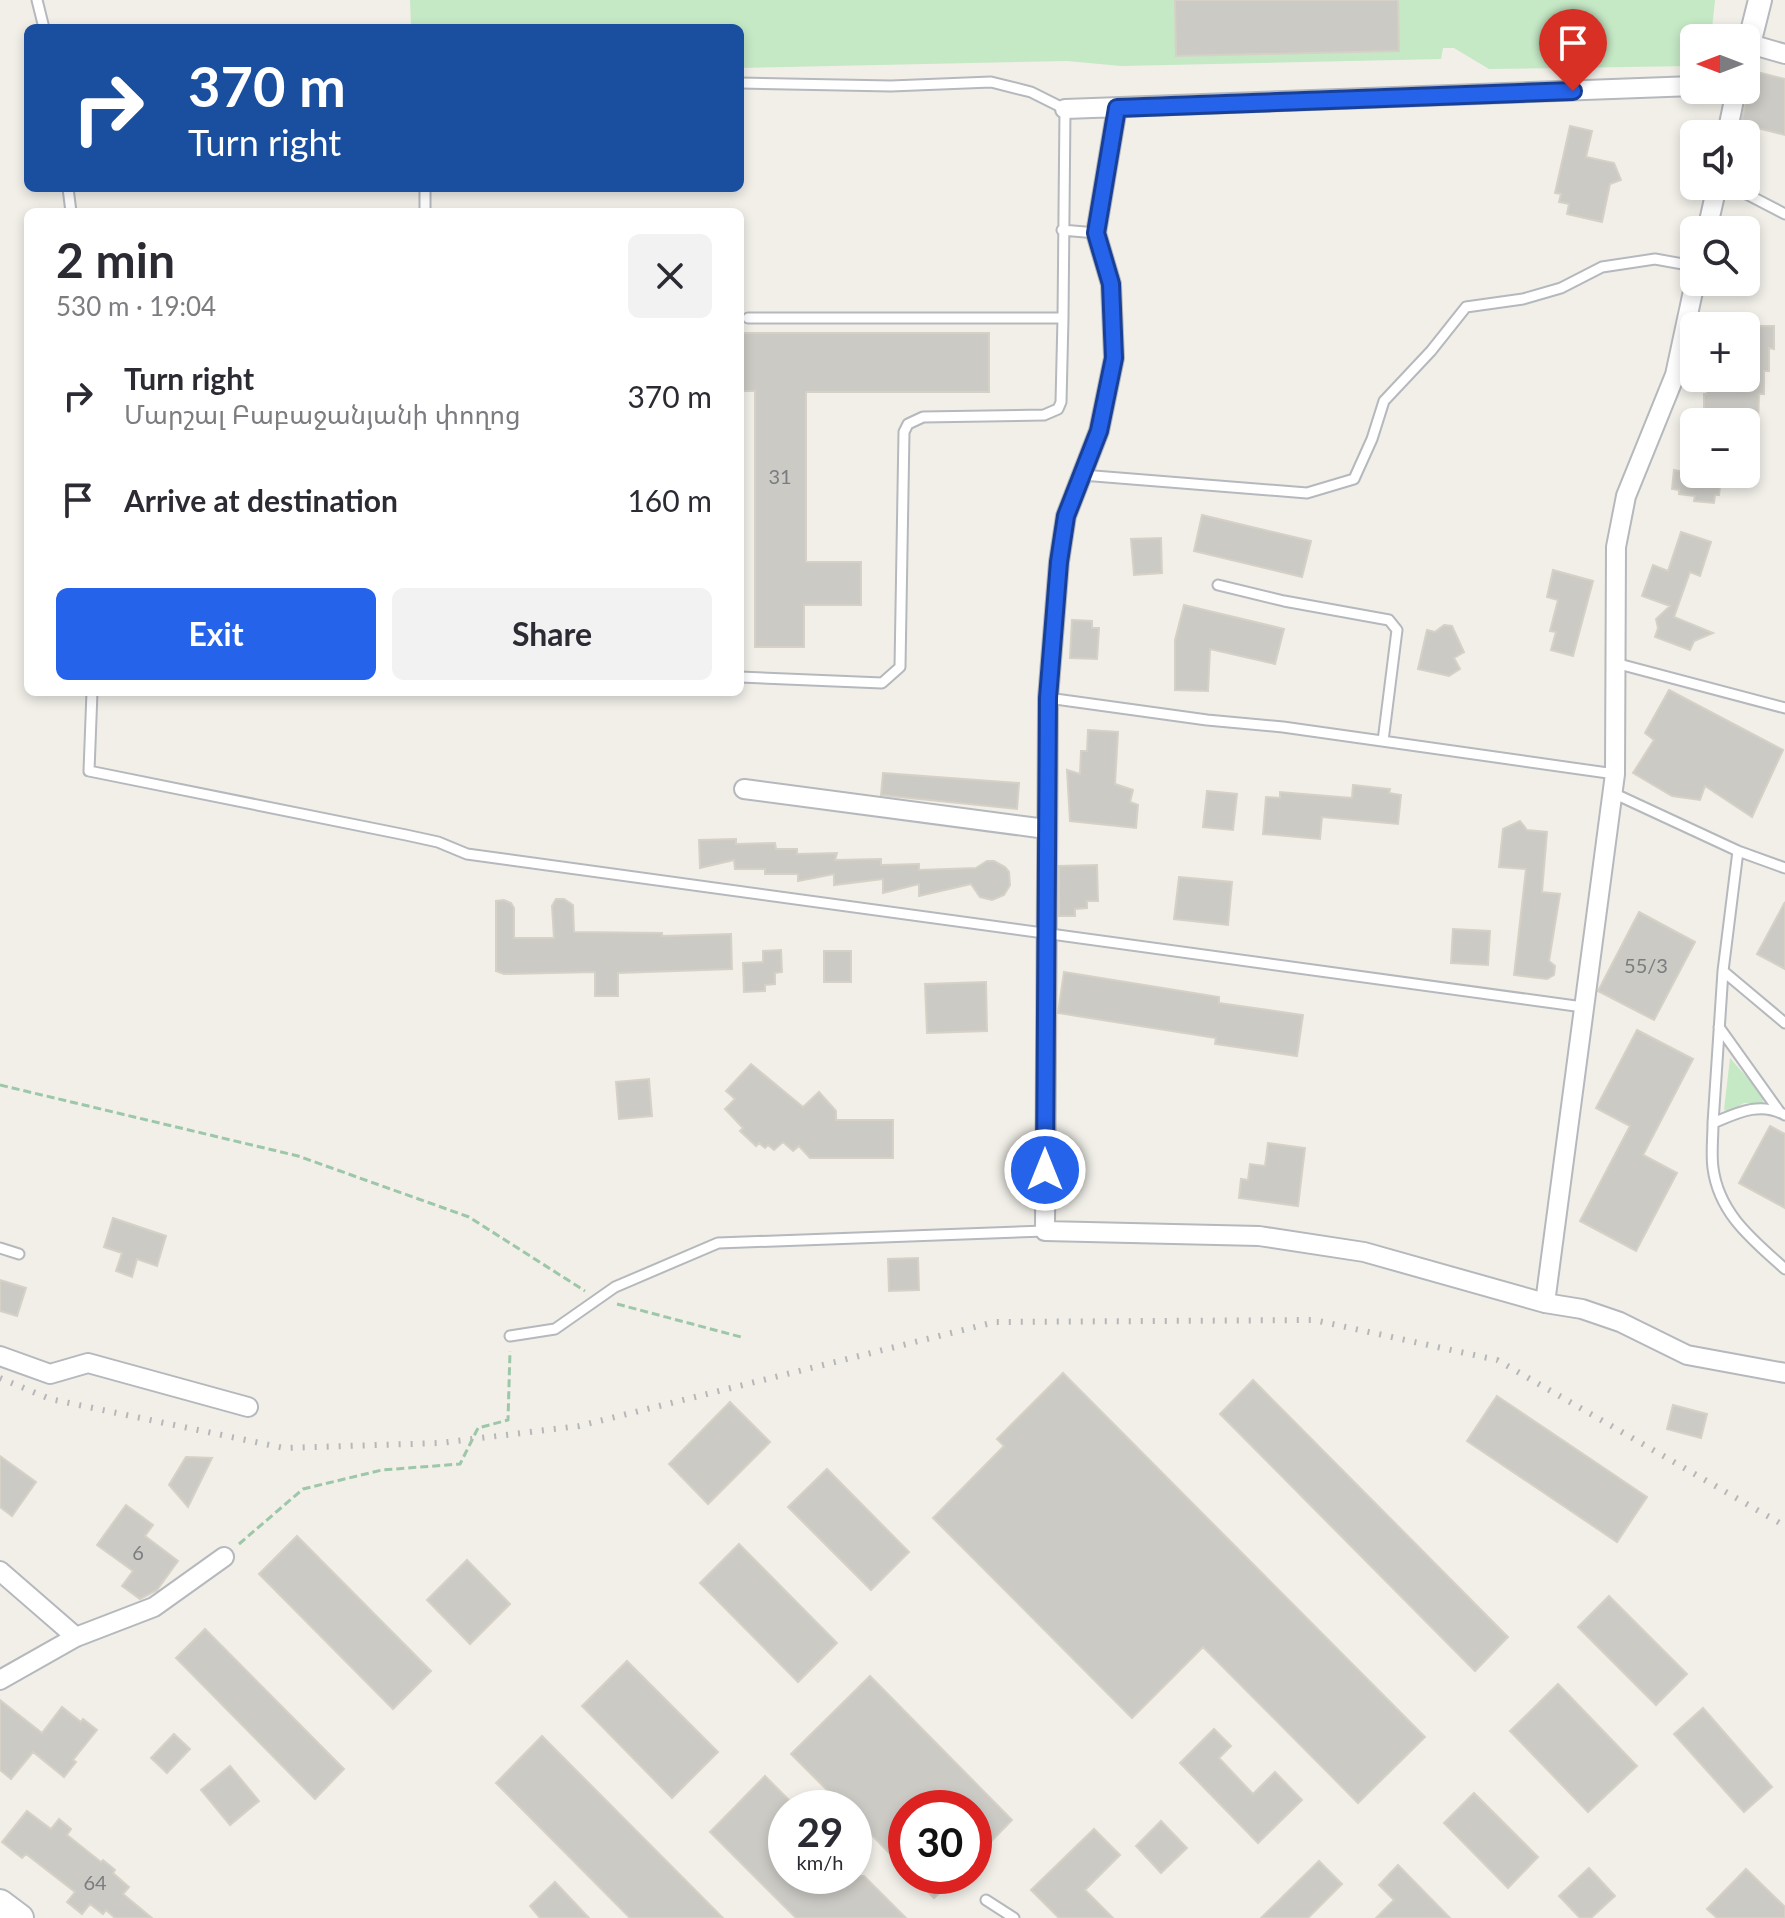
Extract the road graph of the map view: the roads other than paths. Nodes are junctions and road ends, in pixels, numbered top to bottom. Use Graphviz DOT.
graph roads {
  1 [pos="37,0"];
  2 [pos="1760,0"];
  3 [pos="43,24"];
  4 [pos="1754,24"];
  5 [pos="1760,51"];
  6 [pos="1785,54"];
  7 [pos="744,83"];
  8 [pos="1680,87"];
  9 [pos="1117,108"];
  10 [pos="1065,109"];
  11 [pos="1758,200"];
  12 [pos="1785,214"];
  13 [pos="1062,230"];
  14 [pos="1096,233"];
  15 [pos="1680,263"];
  16 [pos="1692,296"];
  17 [pos="748,318"];
  18 [pos="1063,318"];
  19 [pos="1082,475"];
  20 [pos="1218,585"];
  21 [pos="1615,663"];
  22 [pos="744,677"];
  23 [pos="92,696"];
  24 [pos="1048,698"];
  25 [pos="1785,708"];
  26 [pos="1383,741"];
  27 [pos="1614,784"];
  28 [pos="744,789"];
  29 [pos="1046,829"];
  30 [pos="1738,851"];
  31 [pos="1785,868"];
  32 [pos="1047,933"];
  33 [pos="1723,971"];
  34 [pos="1583,1007"];
  35 [pos="1785,1023"];
  36 [pos="1719,1027"];
  37 [pos="1782,1113"];
  38 [pos="1713,1123"];
  39 [pos="1045,1231"];
  40 [pos="0,1248"];
  41 [pos="19,1254"];
  42 [pos="1785,1269"];
  43 [pos="1545,1303"];
  44 [pos="510,1336"];
  45 [pos="0,1356"];
  46 [pos="1785,1373"];
  47 [pos="248,1407"];
  48 [pos="224,1557"];
  49 [pos="0,1571"];
  50 [pos="76,1637"];
  51 [pos="0,1680"];
  52 [pos="986,1900"];
  53 [pos="0,1903"];
  54 [pos="20,1918"];
  55 [pos="1014,1918"];
  1 -- 3 [label="lane"];
  2 -- 4 [label="street"];
  5 -- 6 [label="street"];
  7 -- 10 [label="lane"];
  8 -- 9 [label="street"];
  9 -- 10 [label="street"];
  9 -- 14 [label="street"];
  10 -- 13 [label="lane"];
  11 -- 12 [label="lane"];
  13 -- 14 [label="lane"];
  13 -- 18 [label="lane"];
  14 -- 19 [label="street"];
  15 -- 19 [label="lane"];
  16 -- 21 [label="street"];
  17 -- 18 [label="lane"];
  18 -- 22 [label="lane"];
  19 -- 24 [label="street"];
  20 -- 26 [label="lane"];
  21 -- 25 [label="lane"];
  21 -- 27 [label="street"];
  23 -- 32 [label="lane"];
  24 -- 26 [label="lane"];
  24 -- 29 [label="street"];
  26 -- 27 [label="lane"];
  27 -- 30 [label="lane"];
  27 -- 34 [label="street"];
  28 -- 29 [label="street"];
  29 -- 32 [label="street"];
  30 -- 31 [label="lane"];
  30 -- 33 [label="lane"];
  32 -- 34 [label="lane"];
  32 -- 39 [label="street"];
  33 -- 35 [label="lane"];
  33 -- 36 [label="lane"];
  34 -- 43 [label="street"];
  36 -- 37 [label="lane"];
  36 -- 38 [label="lane"];
  37 -- 38 [label="lane"];
  38 -- 42 [label="lane"];
  39 -- 43 [label="street"];
  39 -- 44 [label="lane"];
  40 -- 41 [label="lane"];
  43 -- 46 [label="street"];
  45 -- 47 [label="street"];
  48 -- 50 [label="street"];
  49 -- 50 [label="street"];
  50 -- 51 [label="street"];
  52 -- 55 [label="lane"];
  53 -- 54 [label="main road"];
}
